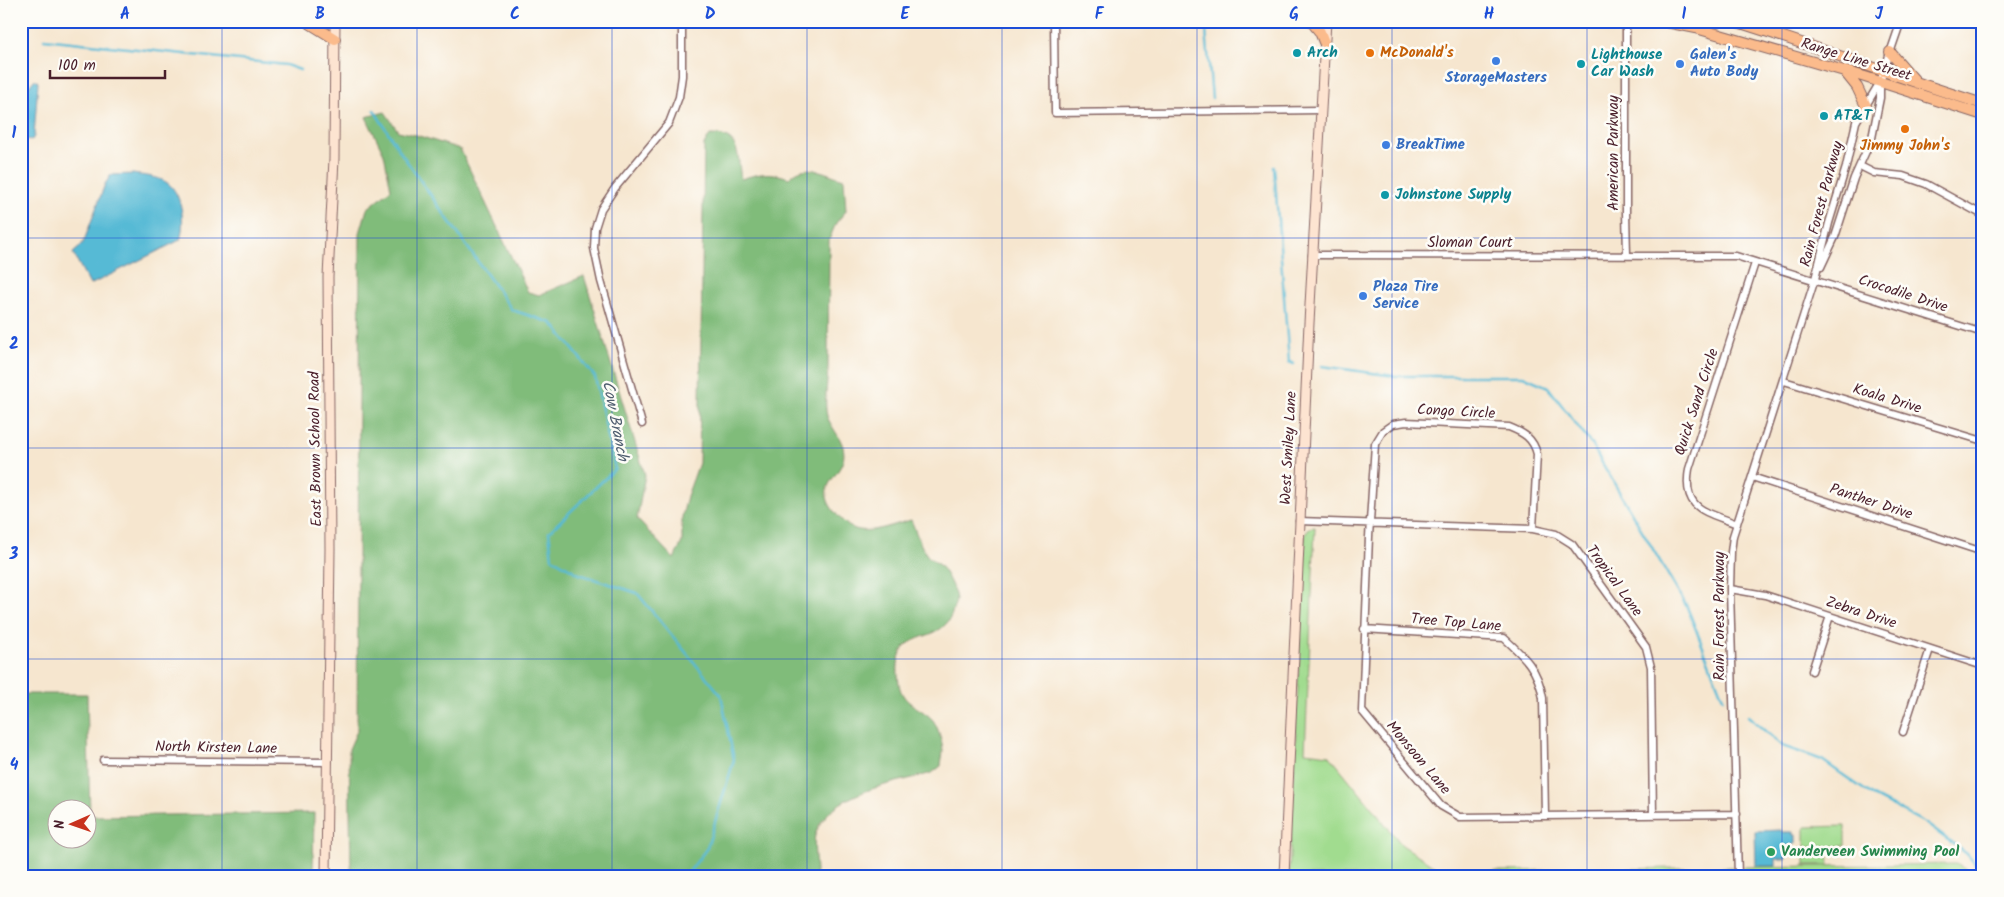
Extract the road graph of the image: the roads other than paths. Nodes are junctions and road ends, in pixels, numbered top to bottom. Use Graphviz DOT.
graph roads {
  1 [pos="306,21"];
  2 [pos="335,21"];
  3 [pos="682,21"];
  4 [pos="1054,21"];
  5 [pos="1311,21"];
  6 [pos="1326,21"];
  7 [pos="1626,21"];
  8 [pos="1661,21"];
  9 [pos="1734,21"];
  10 [pos="1901,21"];
  11 [pos="335,38"];
  12 [pos="1324,42"];
  13 [pos="1890,52"];
  14 [pos="1844,71"];
  15 [pos="1884,71"];
  16 [pos="1880,82"];
  17 [pos="1917,84"];
  18 [pos="1983,104"];
  19 [pos="1866,106"];
  20 [pos="1320,110"];
  21 [pos="1983,115"];
  22 [pos="1860,166"];
  23 [pos="1983,216"];
  24 [pos="1312,255"];
  25 [pos="1627,256"];
  26 [pos="1755,263"];
  27 [pos="1815,280"];
  28 [pos="1983,333"];
  29 [pos="1784,381"];
  30 [pos="642,424"];
  31 [pos="1983,441"];
  32 [pos="1752,477"];
  33 [pos="1299,520"];
  34 [pos="1370,524"];
  35 [pos="1737,524"];
  36 [pos="1534,529"];
  37 [pos="1983,552"];
  38 [pos="1730,589"];
  39 [pos="1830,616"];
  40 [pos="1364,629"];
  41 [pos="1930,648"];
  42 [pos="1983,666"];
  43 [pos="1812,671"];
  44 [pos="1904,732"];
  45 [pos="103,760"];
  46 [pos="328,762"];
  47 [pos="1736,814"];
  48 [pos="1653,815"];
  49 [pos="1545,816"];
  50 [pos="326,876"];
  51 [pos="1284,876"];
  52 [pos="1738,876"];
  1 -- 11 [label="main road"];
  2 -- 11 [label="street, East Brown School Road"];
  3 -- 30 [label="street"];
  4 -- 20 [label="street"];
  5 -- 12 [label="main road"];
  6 -- 12 [label="street, West Smiley Lane"];
  7 -- 25 [label="street, American Parkway"];
  8 -- 14 [label="main road, Range Line Street"];
  9 -- 15 [label="main road, Range Line Street"];
  10 -- 13 [label="street"];
  11 -- 46 [label="street, East Brown School Road"];
  12 -- 20 [label="street, West Smiley Lane"];
  13 -- 15 [label="street"];
  13 -- 17 [label="main road"];
  14 -- 16 [label="main road, Range Line Street"];
  14 -- 19 [label="main road"];
  15 -- 16 [label="street"];
  15 -- 17 [label="main road, Range Line Street"];
  16 -- 19 [label="street, Rain Forest Parkway"];
  16 -- 21 [label="main road, Range Line Street"];
  16 -- 22 [label="street, Rain Forest Parkway"];
  17 -- 18 [label="main road, Range Line Street"];
  19 -- 27 [label="street, Rain Forest Parkway"];
  20 -- 24 [label="street, West Smiley Lane"];
  22 -- 23 [label="street"];
  22 -- 27 [label="street, Rain Forest Parkway"];
  24 -- 25 [label="street, Sloman Court"];
  24 -- 33 [label="street, West Smiley Lane"];
  25 -- 26 [label="street, Sloman Court"];
  26 -- 27 [label="street, Crocodile Drive"];
  26 -- 35 [label="street, Quick Sand Circle"];
  27 -- 28 [label="street, Crocodile Drive"];
  27 -- 29 [label="street, Rain Forest Parkway"];
  29 -- 31 [label="street, Koala Drive"];
  29 -- 32 [label="street, Rain Forest Parkway"];
  32 -- 35 [label="street, Rain Forest Parkway"];
  32 -- 37 [label="street, Panther Drive"];
  33 -- 34 [label="street, Tropical Lane"];
  33 -- 51 [label="street, West Smiley Lane"];
  34 -- 36 [label="street, Tropical Lane"];
  34 -- 36 [label="street, Congo Circle"];
  34 -- 40 [label="street, Monsoon Lane"];
  35 -- 38 [label="street, Rain Forest Parkway"];
  36 -- 48 [label="street, Tropical Lane"];
  38 -- 39 [label="street, Zebra Drive"];
  38 -- 47 [label="street, Rain Forest Parkway"];
  39 -- 41 [label="street, Zebra Drive"];
  39 -- 43 [label="street"];
  40 -- 49 [label="street, Monsoon Lane"];
  40 -- 49 [label="street, Tree Top Lane"];
  41 -- 42 [label="street, Zebra Drive"];
  41 -- 44 [label="street"];
  45 -- 46 [label="street, North Kirsten Lane"];
  46 -- 50 [label="street, East Brown School Road"];
  47 -- 48 [label="street, Monsoon Lane"];
  47 -- 52 [label="street, Rain Forest Parkway"];
  48 -- 49 [label="street, Monsoon Lane"];
}
